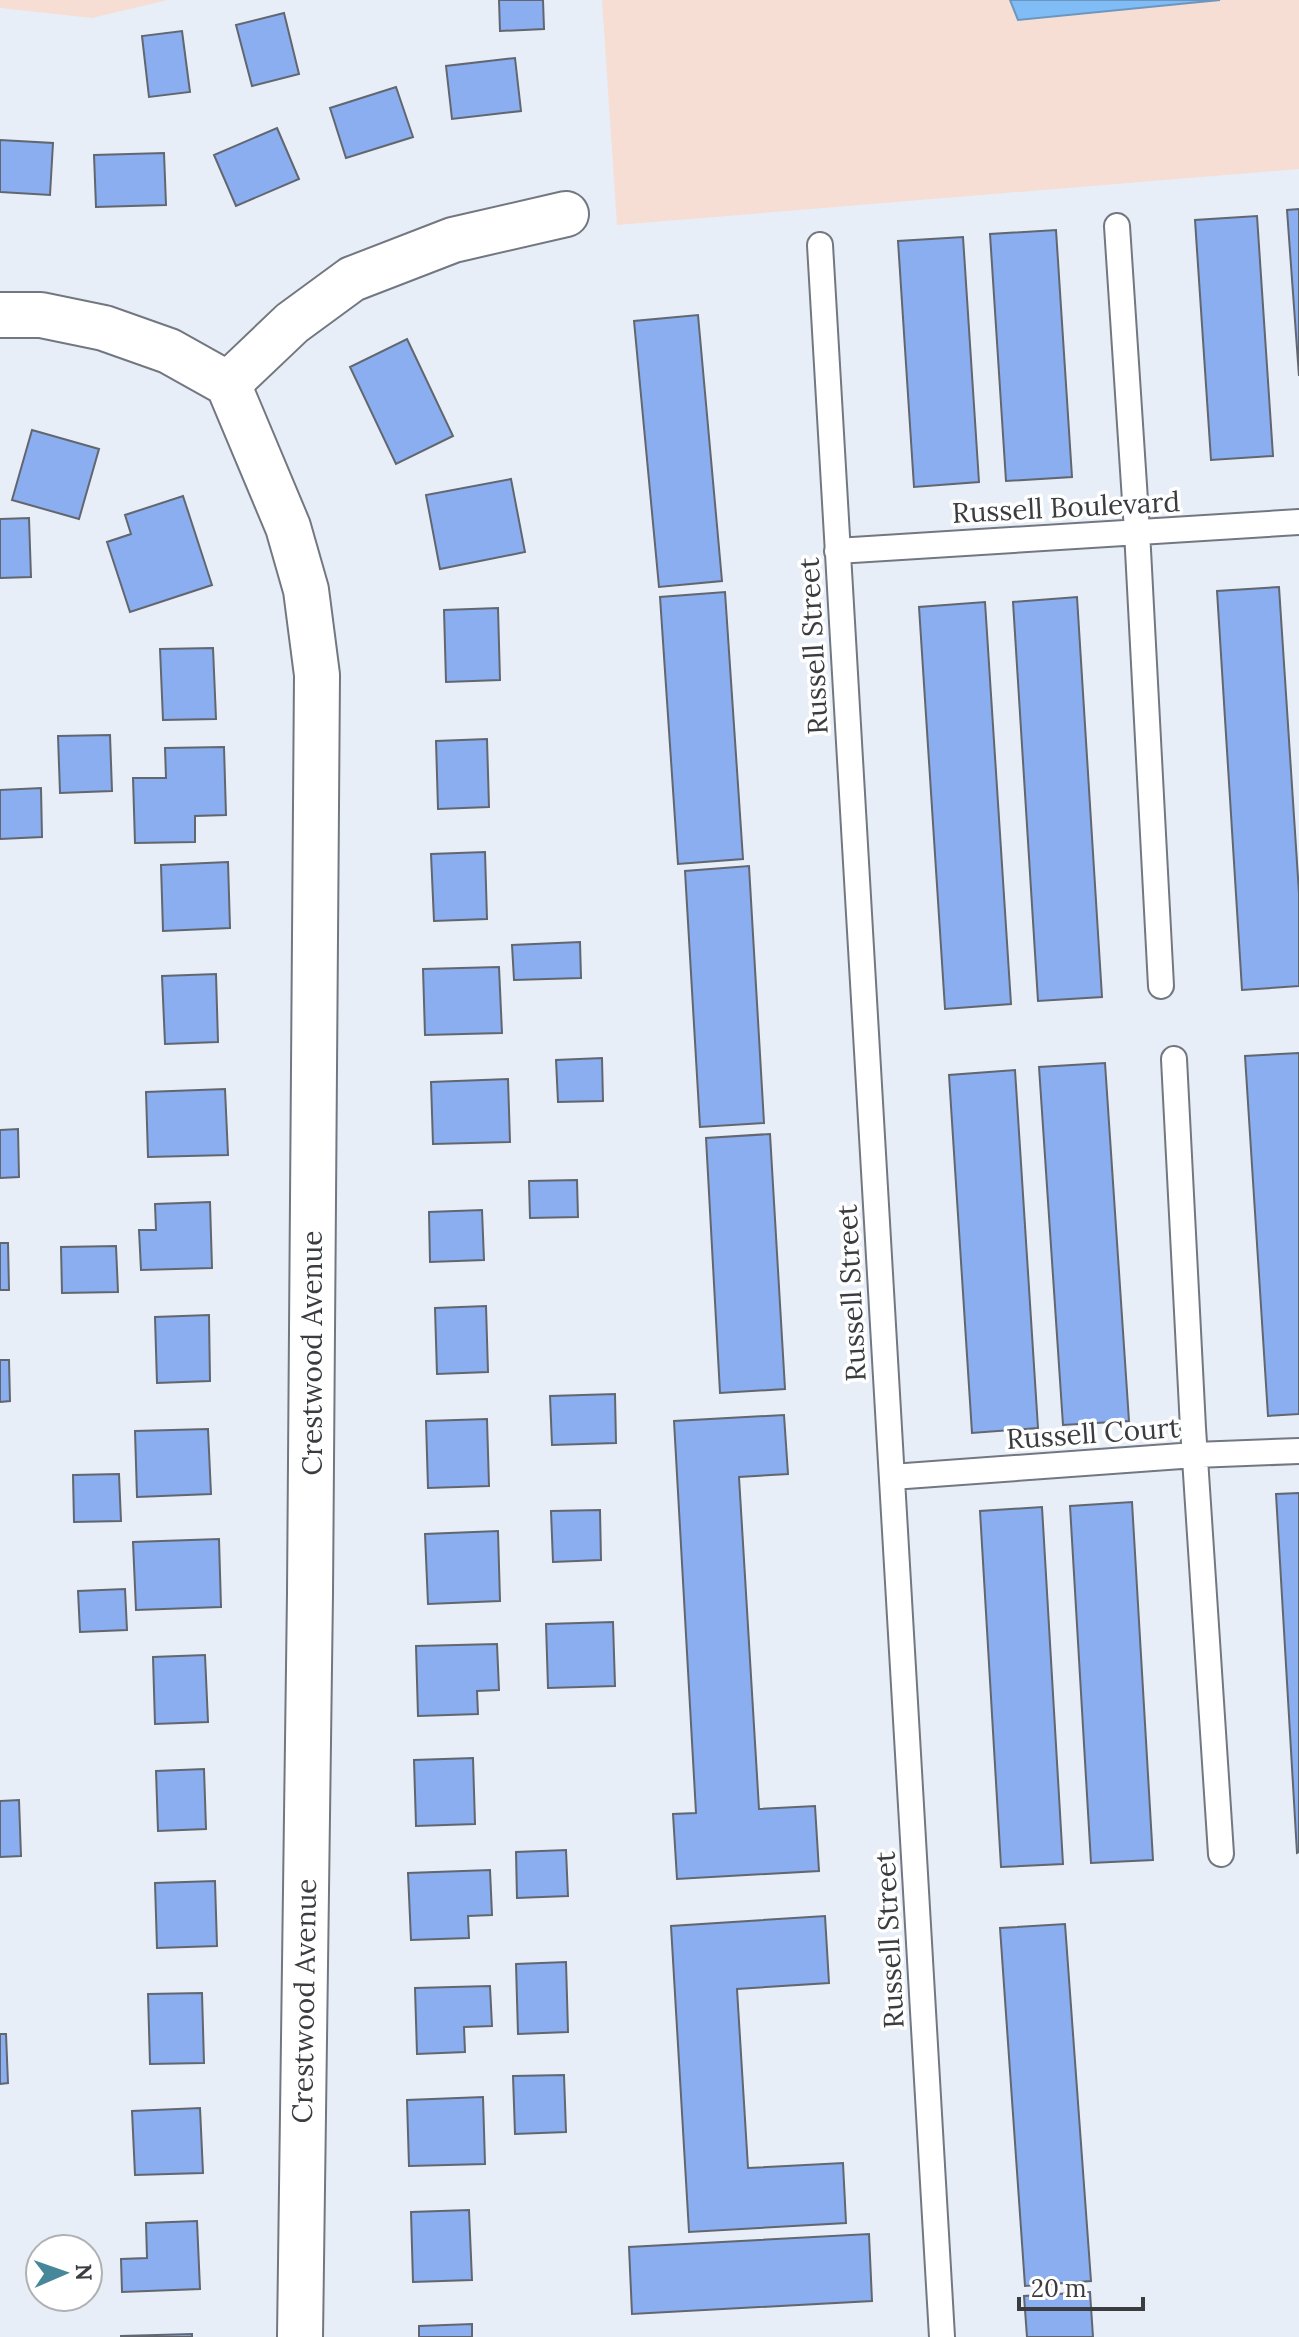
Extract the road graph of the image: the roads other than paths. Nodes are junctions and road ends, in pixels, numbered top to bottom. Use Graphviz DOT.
graph roads {
  1 [pos="566,214"];
  2 [pos="1117,226"];
  3 [pos="820,245"];
  4 [pos="0,315"];
  5 [pos="228,384"];
  6 [pos="1299,522"];
  7 [pos="1137,531"];
  8 [pos="837,551"];
  9 [pos="1161,986"];
  10 [pos="1174,1059"];
  11 [pos="1299,1451"];
  12 [pos="1195,1455"];
  13 [pos="892,1477"];
  14 [pos="1221,1854"];
  15 [pos="300,2337"];
  16 [pos="942,2337"];
  1 -- 5 [label="street"];
  2 -- 7 [label="lane"];
  3 -- 8 [label="lane, Russell Street"];
  4 -- 5 [label="street"];
  5 -- 15 [label="street, Crestwood Avenue"];
  6 -- 7 [label="lane, Russell Boulevard"];
  7 -- 8 [label="lane, Russell Boulevard"];
  7 -- 9 [label="lane"];
  8 -- 13 [label="lane, Russell Street"];
  10 -- 12 [label="lane"];
  11 -- 12 [label="lane, Russell Court"];
  12 -- 13 [label="lane, Russell Court"];
  12 -- 14 [label="lane"];
  13 -- 16 [label="lane, Russell Street"];
}
